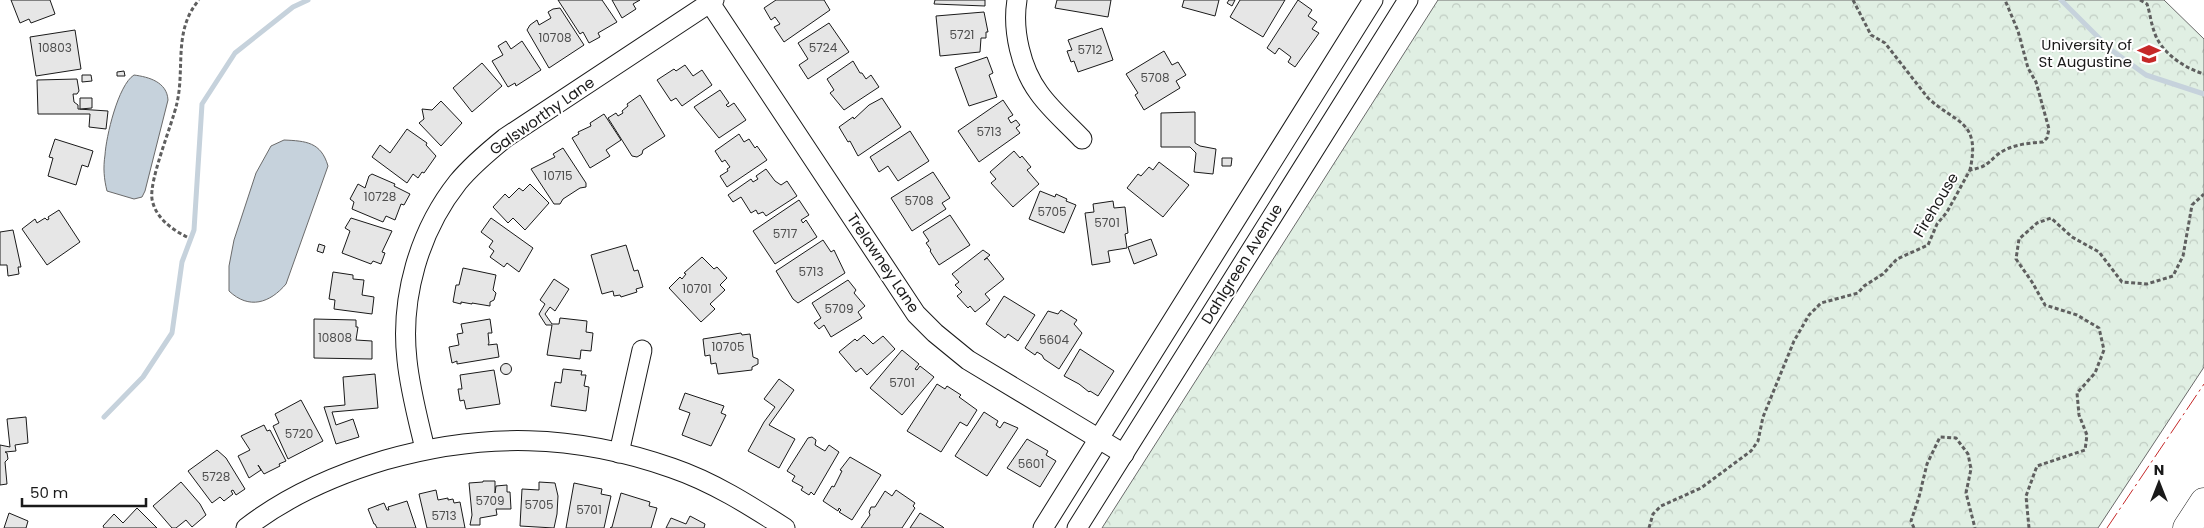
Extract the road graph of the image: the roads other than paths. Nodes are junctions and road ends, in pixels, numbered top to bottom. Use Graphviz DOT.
graph roads {
  1 [pos="1017,0"];
  2 [pos="1408,0"];
  3 [pos="712,1"];
  4 [pos="1369,1"];
  5 [pos="1395,21"];
  6 [pos="1082,139"];
  7 [pos="642,350"];
  8 [pos="1099,440"];
  9 [pos="425,449"];
  10 [pos="619,452"];
  11 [pos="1124,454"];
  12 [pos="2204,502"];
  13 [pos="246,528"];
  14 [pos="786,528"];
  15 [pos="1043,528"];
  16 [pos="1077,528"];
  17 [pos="2187,528"];
  1 -- 6 [label="street"];
  2 -- 5 [label="street, Dahlgreen Avenue"];
  3 -- 8 [label="street, Trelawney Lane"];
  3 -- 9 [label="street, Galsworthy Lane"];
  4 -- 5 [label="street"];
  4 -- 8 [label="street, Dahlgreen Avenue"];
  5 -- 11 [label="street, Dahlgreen Avenue"];
  7 -- 10 [label="street"];
  8 -- 11 [label="street, Trelawney Lane"];
  8 -- 15 [label="street, Dahlgreen Avenue"];
  9 -- 10 [label="street"];
  9 -- 13 [label="street"];
  10 -- 14 [label="street"];
  11 -- 16 [label="street, Dahlgreen Avenue"];
  12 -- 17 [label="highway"];
}
